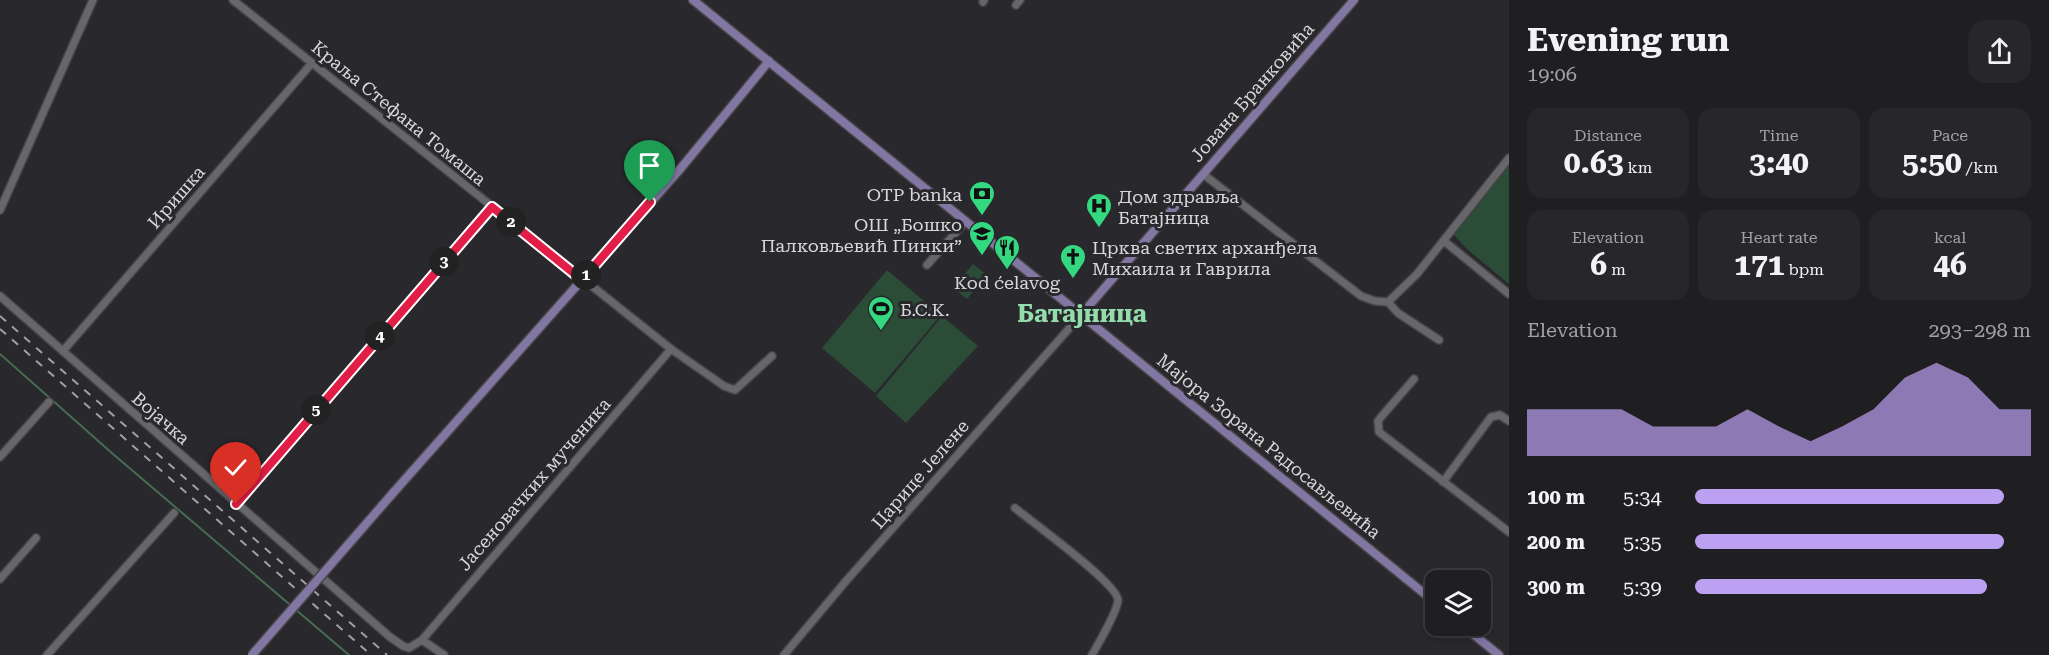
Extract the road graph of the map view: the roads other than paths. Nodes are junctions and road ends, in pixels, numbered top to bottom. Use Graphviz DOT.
graph roads {
  1 [pos="93,0"];
  2 [pos="233,0"];
  3 [pos="693,0"];
  4 [pos="1354,0"];
  5 [pos="769,61"];
  6 [pos="312,63"];
  7 [pos="1509,158"];
  8 [pos="1203,174"];
  9 [pos="492,207"];
  10 [pos="0,210"];
  11 [pos="966,221"];
  12 [pos="1444,241"];
  13 [pos="927,265"];
  14 [pos="582,280"];
  15 [pos="1509,294"];
  16 [pos="0,297"];
  17 [pos="1388,302"];
  18 [pos="1081,315"];
  19 [pos="1440,340"];
  20 [pos="670,350"];
  21 [pos="63,351"];
  22 [pos="772,356"];
  23 [pos="1414,379"];
  24 [pos="48,402"];
  25 [pos="1509,421"];
  26 [pos="0,458"];
  27 [pos="1443,482"];
  28 [pos="236,504"];
  29 [pos="1015,508"];
  30 [pos="174,513"];
  31 [pos="1509,532"];
  32 [pos="36,538"];
  33 [pos="0,579"];
  34 [pos="1425,594"];
  35 [pos="1475,636"];
  36 [pos="422,640"];
  37 [pos="47,655"];
  38 [pos="252,655"];
  39 [pos="444,655"];
  40 [pos="784,655"];
  41 [pos="1092,655"];
  42 [pos="1499,655"];
  1 -- 10 [label="street"];
  2 -- 6 [label="street, Краља Стефана Томаша"];
  3 -- 5 [label="main road, Мајора Зорана Радосављевића"];
  4 -- 8 [label="main road, Јована Бранковића"];
  5 -- 11 [label="main road, Мајора Зорана Радосављевића"];
  5 -- 14 [label="main road"];
  6 -- 9 [label="street, Краља Стефана Томаша"];
  6 -- 21 [label="street, Иришка"];
  7 -- 12 [label="street"];
  8 -- 17 [label="street"];
  8 -- 18 [label="main road, Јована Бранковића"];
  9 -- 14 [label="street, Краља Стефана Томаша"];
  9 -- 28 [label="street"];
  11 -- 13 [label="street"];
  11 -- 18 [label="main road, Мајора Зорана Радосављевића"];
  12 -- 15 [label="street"];
  12 -- 17 [label="street"];
  14 -- 20 [label="street, Краља Стефана Томаша"];
  14 -- 38 [label="main road, bridge"];
  16 -- 21 [label="street, Војачка"];
  17 -- 19 [label="street"];
  18 -- 34 [label="main road, Мајора Зорана Радосављевића"];
  18 -- 40 [label="street, Царице Јелене"];
  20 -- 22 [label="street, Краља Стефана Томаша"];
  20 -- 36 [label="street, Јасеновачких мученика"];
  21 -- 28 [label="street, Војачка"];
  23 -- 27 [label="street"];
  24 -- 26 [label="street"];
  25 -- 27 [label="street"];
  27 -- 31 [label="street"];
  28 -- 36 [label="street, Војачка"];
  29 -- 41 [label="street"];
  30 -- 37 [label="street"];
  32 -- 33 [label="street"];
  35 -- 42 [label="main road"];
  36 -- 39 [label="street"];
}
